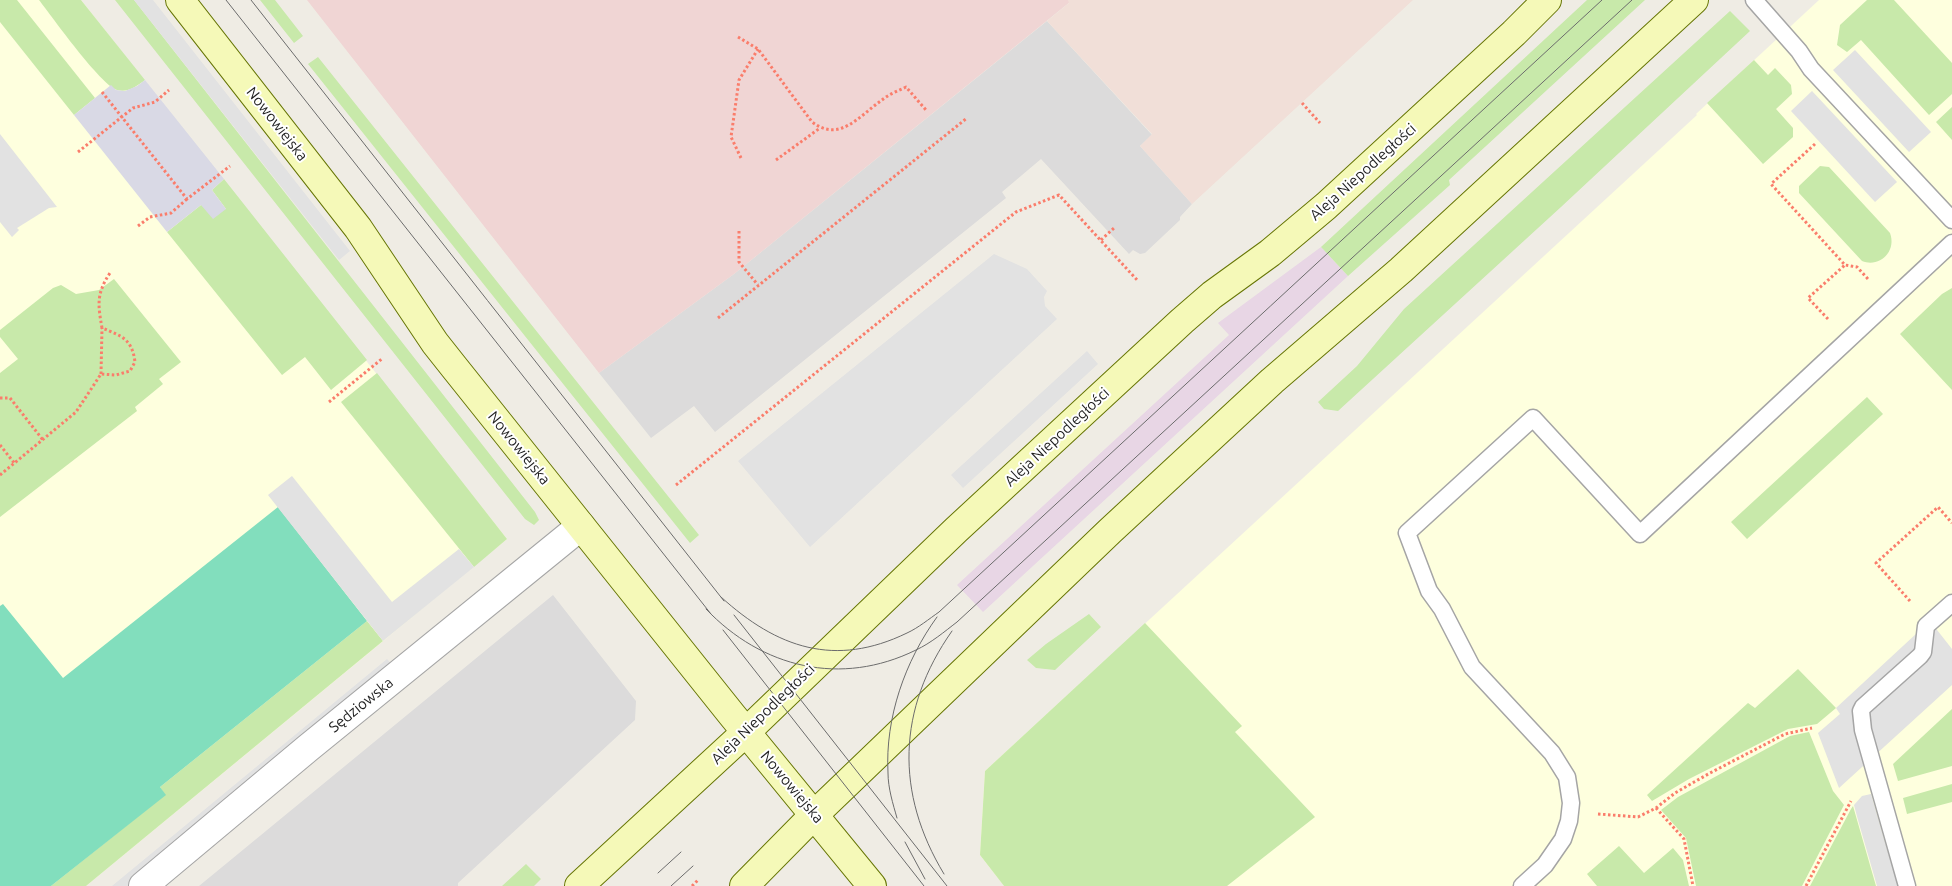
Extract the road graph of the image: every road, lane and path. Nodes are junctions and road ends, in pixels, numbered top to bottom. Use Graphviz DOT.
graph roads {
  1 [pos="180,0"];
  2 [pos="1547,0"];
  3 [pos="1694,0"];
  4 [pos="1754,0"];
  5 [pos="738,37"];
  6 [pos="758,49"];
  7 [pos="170,90"];
  8 [pos="102,92"];
  9 [pos="1302,102"];
  10 [pos="926,110"];
  11 [pos="122,117"];
  12 [pos="968,118"];
  13 [pos="1320,123"];
  14 [pos="820,128"];
  15 [pos="1815,144"];
  16 [pos="78,152"];
  17 [pos="741,158"];
  18 [pos="776,160"];
  19 [pos="230,166"];
  20 [pos="187,199"];
  21 [pos="1952,220"];
  22 [pos="138,226"];
  23 [pos="1114,228"];
  24 [pos="740,231"];
  25 [pos="1101,240"];
  26 [pos="1952,243"];
  27 [pos="1845,265"];
  28 [pos="110,273"];
  29 [pos="1138,281"];
  30 [pos="1870,281"];
  31 [pos="758,285"];
  32 [pos="718,318"];
  33 [pos="1831,324"];
  34 [pos="102,328"];
  35 [pos="383,358"];
  36 [pos="101,374"];
  37 [pos="0,398"];
  38 [pos="329,402"];
  39 [pos="44,440"];
  40 [pos="0,445"];
  41 [pos="15,464"];
  42 [pos="0,475"];
  43 [pos="676,485"];
  44 [pos="1952,523"];
  45 [pos="581,526"];
  46 [pos="1952,603"];
  47 [pos="1929,623"];
  48 [pos="1812,728"];
  49 [pos="746,732"];
  50 [pos="1850,801"];
  51 [pos="1656,808"];
  52 [pos="1570,812"];
  53 [pos="814,815"];
  54 [pos="699,879"];
  55 [pos="143,886"];
  56 [pos="578,886"];
  57 [pos="692,886"];
  58 [pos="744,886"];
  59 [pos="872,886"];
  60 [pos="1522,886"];
  61 [pos="1693,886"];
  62 [pos="1806,886"];
  63 [pos="1908,886"];
  1 -- 45 [label="main road, Nowowiejska"];
  2 -- 49 [label="main road, Aleja Niepodległości"];
  3 -- 53 [label="main road"];
  4 -- 21 [label="lane"];
  5 -- 6 [label="path"];
  6 -- 14 [label="path"];
  6 -- 17 [label="path"];
  7 -- 11 [label="path"];
  8 -- 11 [label="path"];
  9 -- 13 [label="path"];
  10 -- 14 [label="path"];
  11 -- 16 [label="path"];
  11 -- 20 [label="path"];
  12 -- 31 [label="path"];
  14 -- 18 [label="path"];
  15 -- 27 [label="path"];
  19 -- 20 [label="path"];
  20 -- 22 [label="path"];
  23 -- 25 [label="path"];
  24 -- 31 [label="path"];
  25 -- 29 [label="path"];
  25 -- 43 [label="path"];
  26 -- 52 [label="lane"];
  27 -- 30 [label="path"];
  27 -- 33 [label="path"];
  28 -- 34 [label="path"];
  31 -- 32 [label="path"];
  34 -- 36 [label="path"];
  34 -- 36 [label="path"];
  35 -- 38 [label="path"];
  36 -- 39 [label="path"];
  37 -- 39 [label="path"];
  39 -- 41 [label="path"];
  40 -- 41 [label="path"];
  41 -- 42 [label="path"];
  44 -- 47 [label="path"];
  45 -- 49 [label="main road, Nowowiejska"];
  45 -- 55 [label="street, Sędziowska"];
  46 -- 47 [label="lane"];
  47 -- 63 [label="lane"];
  48 -- 51 [label="path"];
  49 -- 53 [label="main road, Nowowiejska"];
  49 -- 56 [label="main road, Aleja Niepodległości"];
  50 -- 62 [label="path"];
  51 -- 52 [label="path"];
  51 -- 61 [label="path"];
  52 -- 60 [label="lane"];
  53 -- 58 [label="main road"];
  53 -- 59 [label="main road, Nowowiejska"];
  54 -- 57 [label="path"];
}
